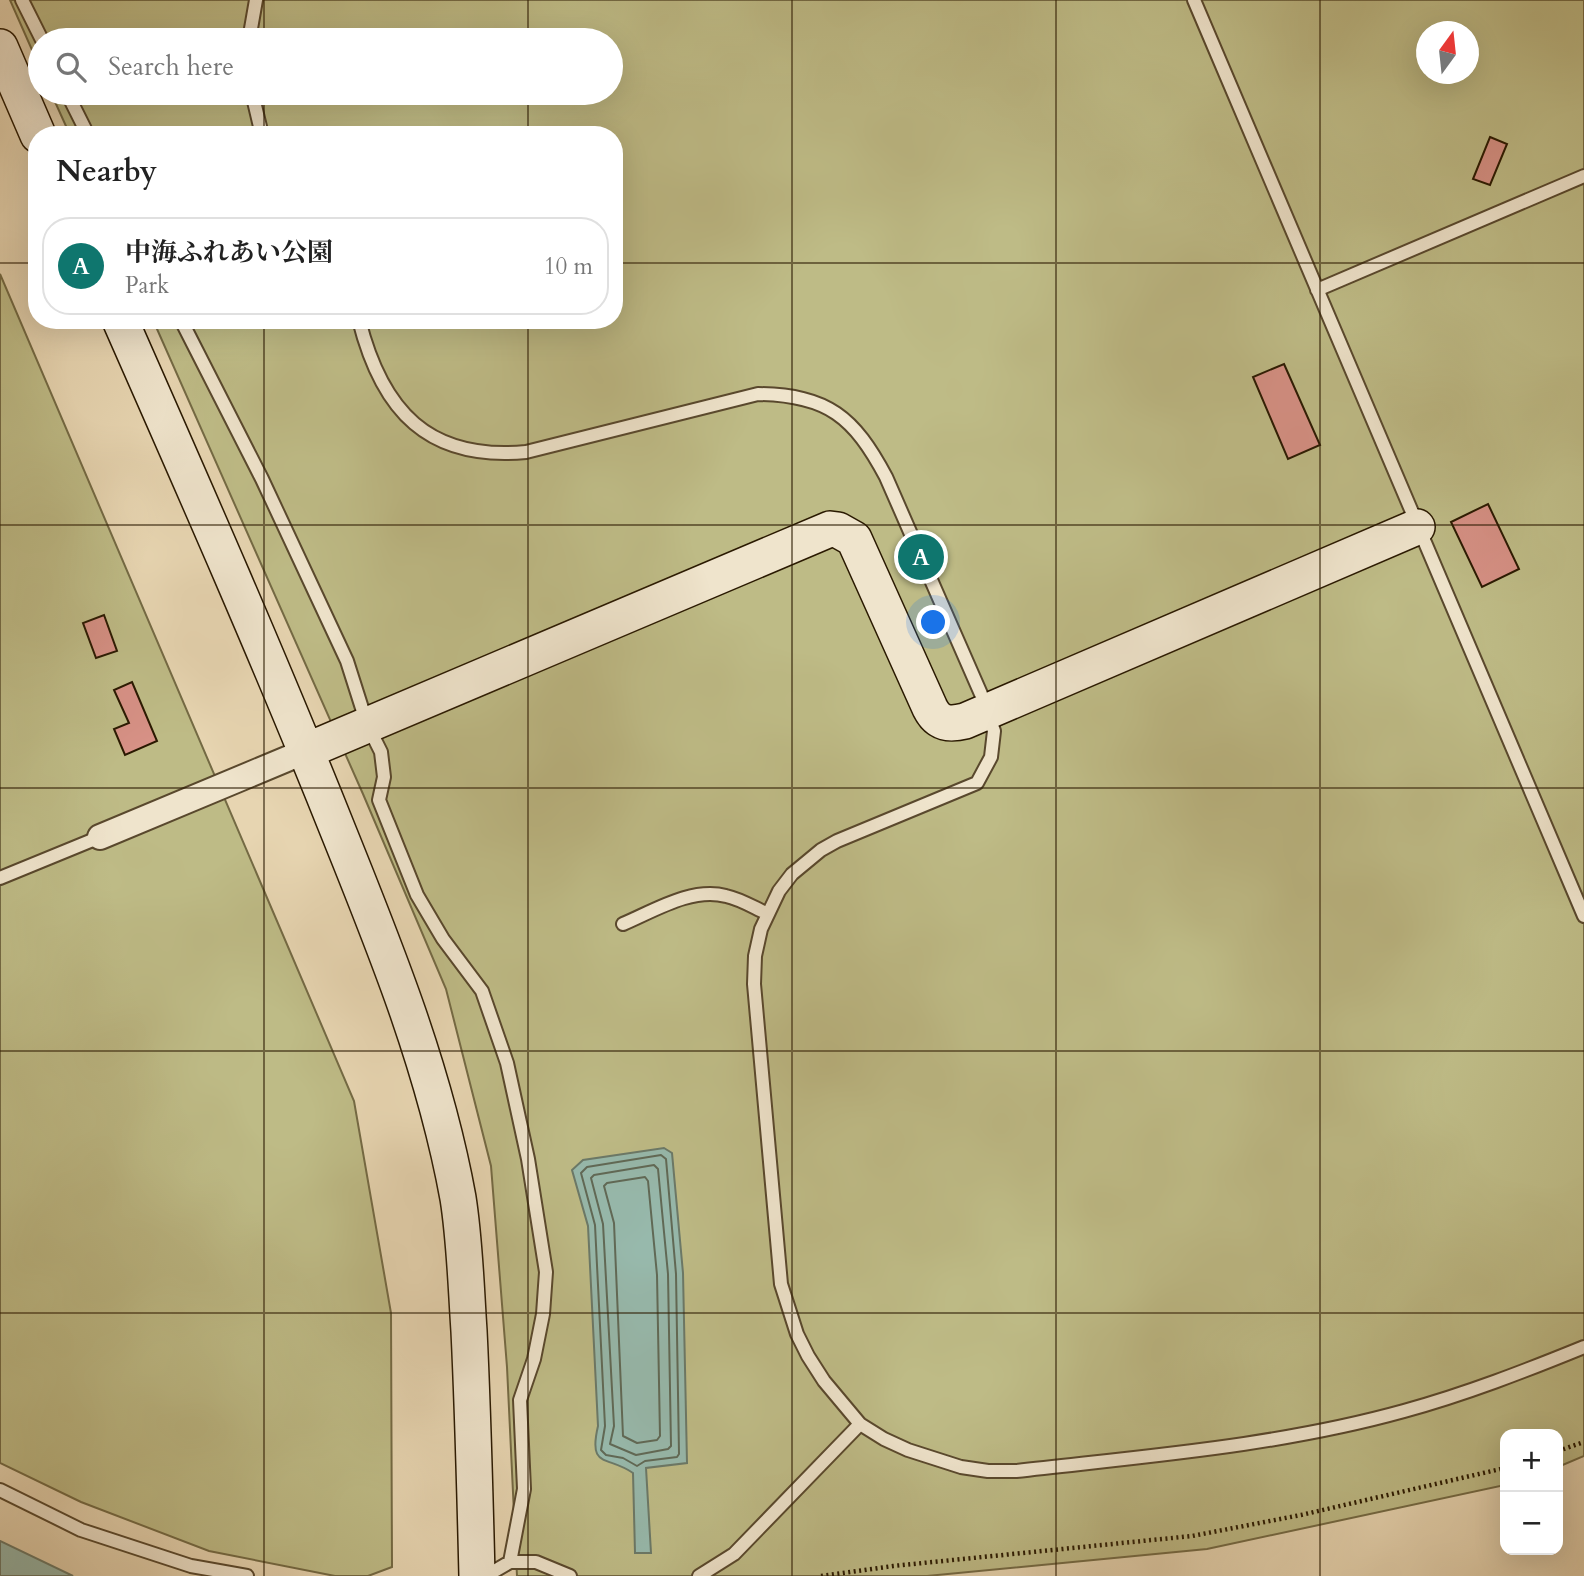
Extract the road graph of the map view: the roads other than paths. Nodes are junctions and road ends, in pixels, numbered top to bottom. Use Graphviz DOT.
graph roads {
  1 [pos="22,0"];
  2 [pos="256,0"];
  3 [pos="1194,0"];
  4 [pos="36,28"];
  5 [pos="251,28"];
  6 [pos="0,47"];
  7 [pos="73,105"];
  8 [pos="254,105"];
  9 [pos="34,126"];
  10 [pos="84,126"];
  11 [pos="259,126"];
  12 [pos="1584,176"];
  13 [pos="1317,290"];
  14 [pos="124,329"];
  15 [pos="186,329"];
  16 [pos="362,329"];
  17 [pos="1417,527"];
  18 [pos="981,694"];
  19 [pos="990,720"];
  20 [pos="368,724"];
  21 [pos="306,751"];
  22 [pos="100,837"];
  23 [pos="0,878"];
  24 [pos="766,913"];
  25 [pos="1584,916"];
  26 [pos="623,924"];
  27 [pos="1584,1347"];
  28 [pos="860,1424"];
  29 [pos="0,1490"];
  30 [pos="510,1562"];
  31 [pos="247,1576"];
  32 [pos="477,1576"];
  33 [pos="486,1576"];
  34 [pos="570,1576"];
  35 [pos="699,1576"];
  1 -- 4 [label="lane"];
  2 -- 5 [label="lane"];
  3 -- 13 [label="lane"];
  6 -- 9 [label="street"];
  7 -- 10 [label="lane"];
  8 -- 11 [label="lane"];
  12 -- 13 [label="lane"];
  13 -- 17 [label="lane"];
  14 -- 21 [label="street"];
  15 -- 20 [label="lane"];
  16 -- 18 [label="lane"];
  17 -- 20 [label="street"];
  17 -- 25 [label="lane"];
  19 -- 24 [label="lane"];
  20 -- 21 [label="street"];
  20 -- 30 [label="lane"];
  21 -- 22 [label="street"];
  21 -- 32 [label="street"];
  22 -- 23 [label="lane"];
  24 -- 26 [label="lane"];
  24 -- 28 [label="lane"];
  27 -- 28 [label="lane"];
  28 -- 35 [label="lane"];
  29 -- 31 [label="lane"];
  30 -- 33 [label="lane"];
  30 -- 34 [label="lane"];
}
